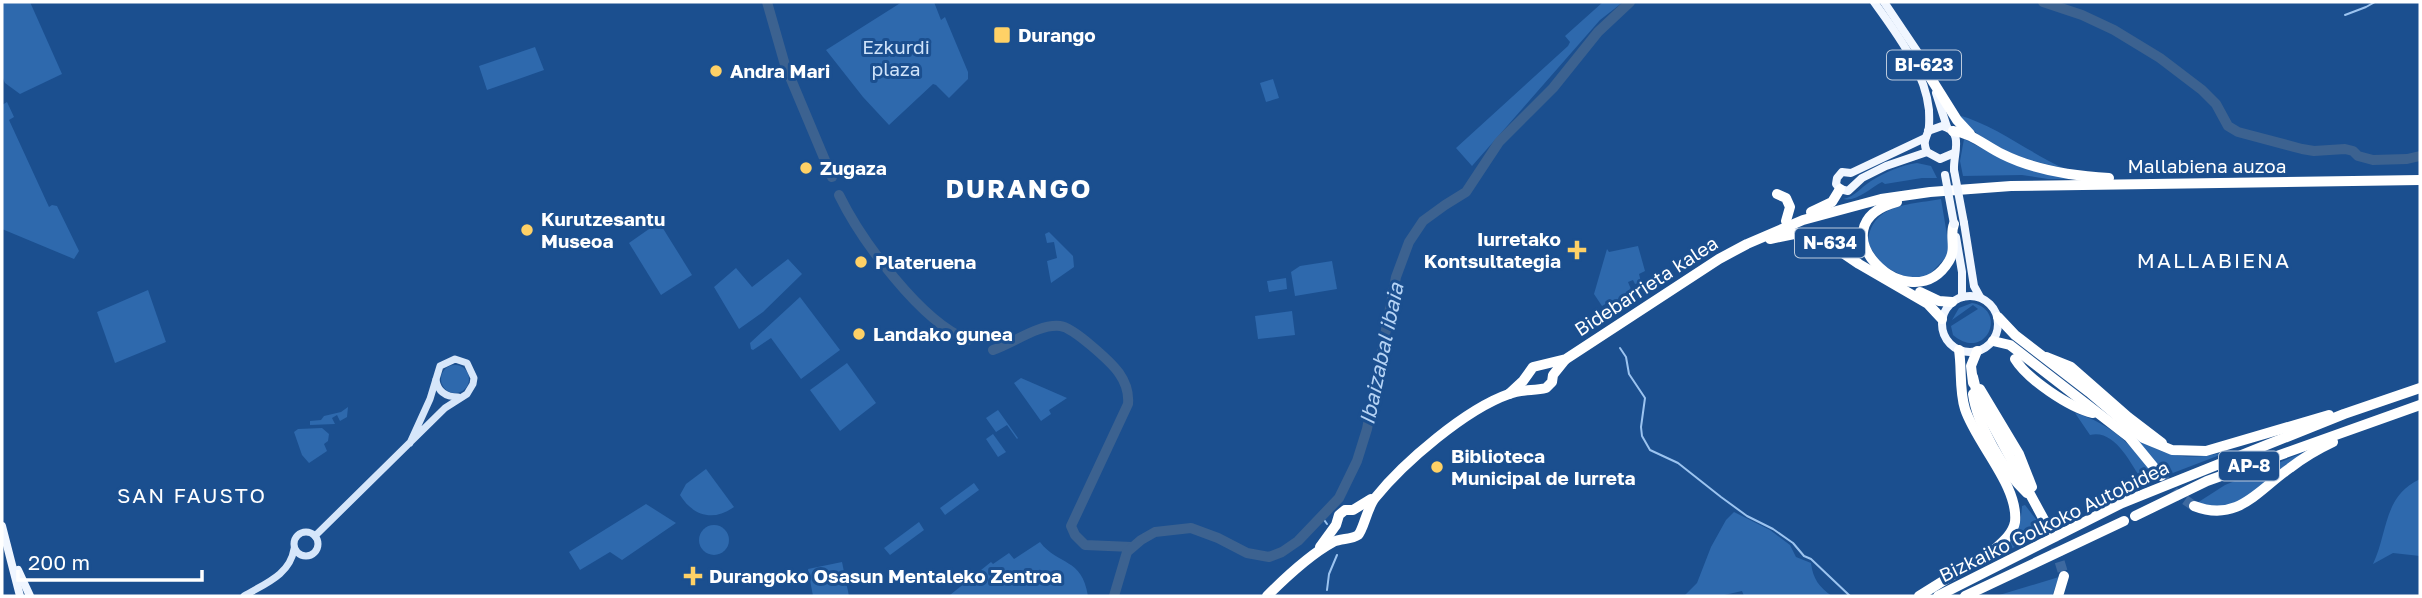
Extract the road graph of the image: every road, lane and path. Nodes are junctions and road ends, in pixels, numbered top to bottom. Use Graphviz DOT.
graph roads {
  1 [pos="1874,2"];
  2 [pos="1885,8"];
  3 [pos="1930,76"];
  4 [pos="1950,129"];
  5 [pos="1926,134"];
  6 [pos="1972,137"];
  7 [pos="1927,152"];
  8 [pos="1954,153"];
  9 [pos="1940,159"];
  10 [pos="1851,173"];
  11 [pos="2420,180"];
  12 [pos="1856,183"];
  13 [pos="2200,183"];
  14 [pos="1994,187"];
  15 [pos="1840,190"];
  16 [pos="1777,194"];
  17 [pos="1786,221"];
  18 [pos="1959,223"];
  19 [pos="1746,244"];
  20 [pos="1703,270"];
  21 [pos="1898,279"];
  22 [pos="1980,297"];
  23 [pos="1957,299"];
  24 [pos="1998,317"];
  25 [pos="1942,319"];
  26 [pos="1991,343"];
  27 [pos="1977,351"];
  28 [pos="1960,355"];
  29 [pos="1566,359"];
  30 [pos="1546,365"];
  31 [pos="1528,374"];
  32 [pos="1553,374"];
  33 [pos="436,379"];
  34 [pos="1536,388"];
  35 [pos="2420,388"];
  36 [pos="1509,394"];
  37 [pos="458,397"];
  38 [pos="2420,405"];
  39 [pos="2102,408"];
  40 [pos="2344,414"];
  41 [pos="2367,424"];
  42 [pos="410,443"];
  43 [pos="2167,448"];
  44 [pos="2161,476"];
  45 [pos="1377,495"];
  46 [pos="2194,506"];
  47 [pos="1353,510"];
  48 [pos="2135,516"];
  49 [pos="1363,519"];
  50 [pos="2124,521"];
  51 [pos="1336,525"];
  52 [pos="2,526"];
  53 [pos="2049,529"];
  54 [pos="315,536"];
  55 [pos="1346,537"];
  56 [pos="294,549"];
  57 [pos="11,555"];
  58 [pos="304,556"];
  59 [pos="1312,556"];
  60 [pos="290,563"];
  61 [pos="2064,576"];
  62 [pos="20,596"];
  63 [pos="30,596"];
  64 [pos="244,596"];
  65 [pos="1267,596"];
  66 [pos="1919,596"];
  67 [pos="1938,596"];
  68 [pos="1965,596"];
  69 [pos="2058,596"];
  1 -- 2 [label="main road, BI-623"];
  2 -- 3 [label="main road, BI-623"];
  2 -- 5 [label="main road, BI-623"];
  3 -- 4 [label="main road, BI-623"];
  3 -- 6 [label="highway"];
  4 -- 5 [label="main road"];
  4 -- 6 [label="highway"];
  4 -- 8 [label="main road"];
  5 -- 7 [label="main road"];
  5 -- 10 [label="main road"];
  6 -- 13 [label="highway"];
  7 -- 9 [label="main road"];
  7 -- 12 [label="main road"];
  8 -- 9 [label="main road"];
  8 -- 18 [label="main road, bridge"];
  9 -- 18 [label="main road, bridge"];
  10 -- 12 [label="main road"];
  10 -- 15 [label="main road"];
  11 -- 13 [label="highway, Mallabiena auzoa / N-634"];
  12 -- 15 [label="main road"];
  13 -- 14 [label="highway, Mallabiena auzoa / N-634"];
  14 -- 19 [label="highway, N-634"];
  14 -- 21 [label="highway"];
  15 -- 17 [label="highway"];
  16 -- 17 [label="highway"];
  17 -- 19 [label="highway"];
  18 -- 21 [label="highway"];
  18 -- 22 [label="main road"];
  18 -- 23 [label="main road"];
  19 -- 20 [label="highway, Bidebarrieta kalea / N-634"];
  20 -- 25 [label="highway, N-634"];
  20 -- 29 [label="highway, Bidebarrieta kalea / N-634"];
  21 -- 23 [label="highway"];
  22 -- 23 [label="main road"];
  22 -- 24 [label="main road"];
  23 -- 25 [label="main road"];
  24 -- 26 [label="main road"];
  24 -- 39 [label="highway"];
  25 -- 28 [label="main road"];
  26 -- 27 [label="main road"];
  26 -- 39 [label="highway"];
  26 -- 39 [label="highway"];
  27 -- 28 [label="main road"];
  27 -- 53 [label="highway"];
  28 -- 66 [label="highway"];
  29 -- 30 [label="highway"];
  29 -- 32 [label="highway"];
  30 -- 31 [label="highway"];
  30 -- 32 [label="highway"];
  31 -- 34 [label="highway"];
  31 -- 36 [label="highway"];
  32 -- 34 [label="highway"];
  33 -- 37 [label="main road"];
  33 -- 37 [label="main road"];
  33 -- 42 [label="main road"];
  34 -- 36 [label="highway"];
  35 -- 40 [label="highway, Bizkaiko Golkoko Autobidea / AP-8"];
  36 -- 45 [label="highway"];
  37 -- 42 [label="main road"];
  38 -- 41 [label="highway, Bizkaiko Golkoko Autobidea / AP-8"];
  39 -- 43 [label="highway"];
  39 -- 43 [label="highway"];
  39 -- 44 [label="highway"];
  40 -- 43 [label="highway"];
  40 -- 67 [label="highway, Bizkaiko Golkoko Autobidea / AP-8"];
  41 -- 46 [label="highway"];
  41 -- 48 [label="highway, Bizkaiko Golkoko Autobidea / AP-8"];
  42 -- 54 [label="main road"];
  45 -- 47 [label="highway"];
  45 -- 49 [label="highway"];
  47 -- 49 [label="highway"];
  47 -- 51 [label="highway"];
  49 -- 55 [label="highway"];
  50 -- 68 [label="highway, Bizkaiko Golkoko Autobidea"];
  51 -- 55 [label="highway"];
  51 -- 59 [label="highway"];
  52 -- 57 [label="main road"];
  54 -- 56 [label="main road"];
  54 -- 58 [label="main road"];
  55 -- 59 [label="highway"];
  56 -- 58 [label="main road"];
  56 -- 60 [label="main road"];
  57 -- 62 [label="main road"];
  57 -- 63 [label="main road"];
  58 -- 60 [label="main road"];
  59 -- 65 [label="highway"];
  60 -- 64 [label="main road"];
  61 -- 69 [label="highway"];
}
